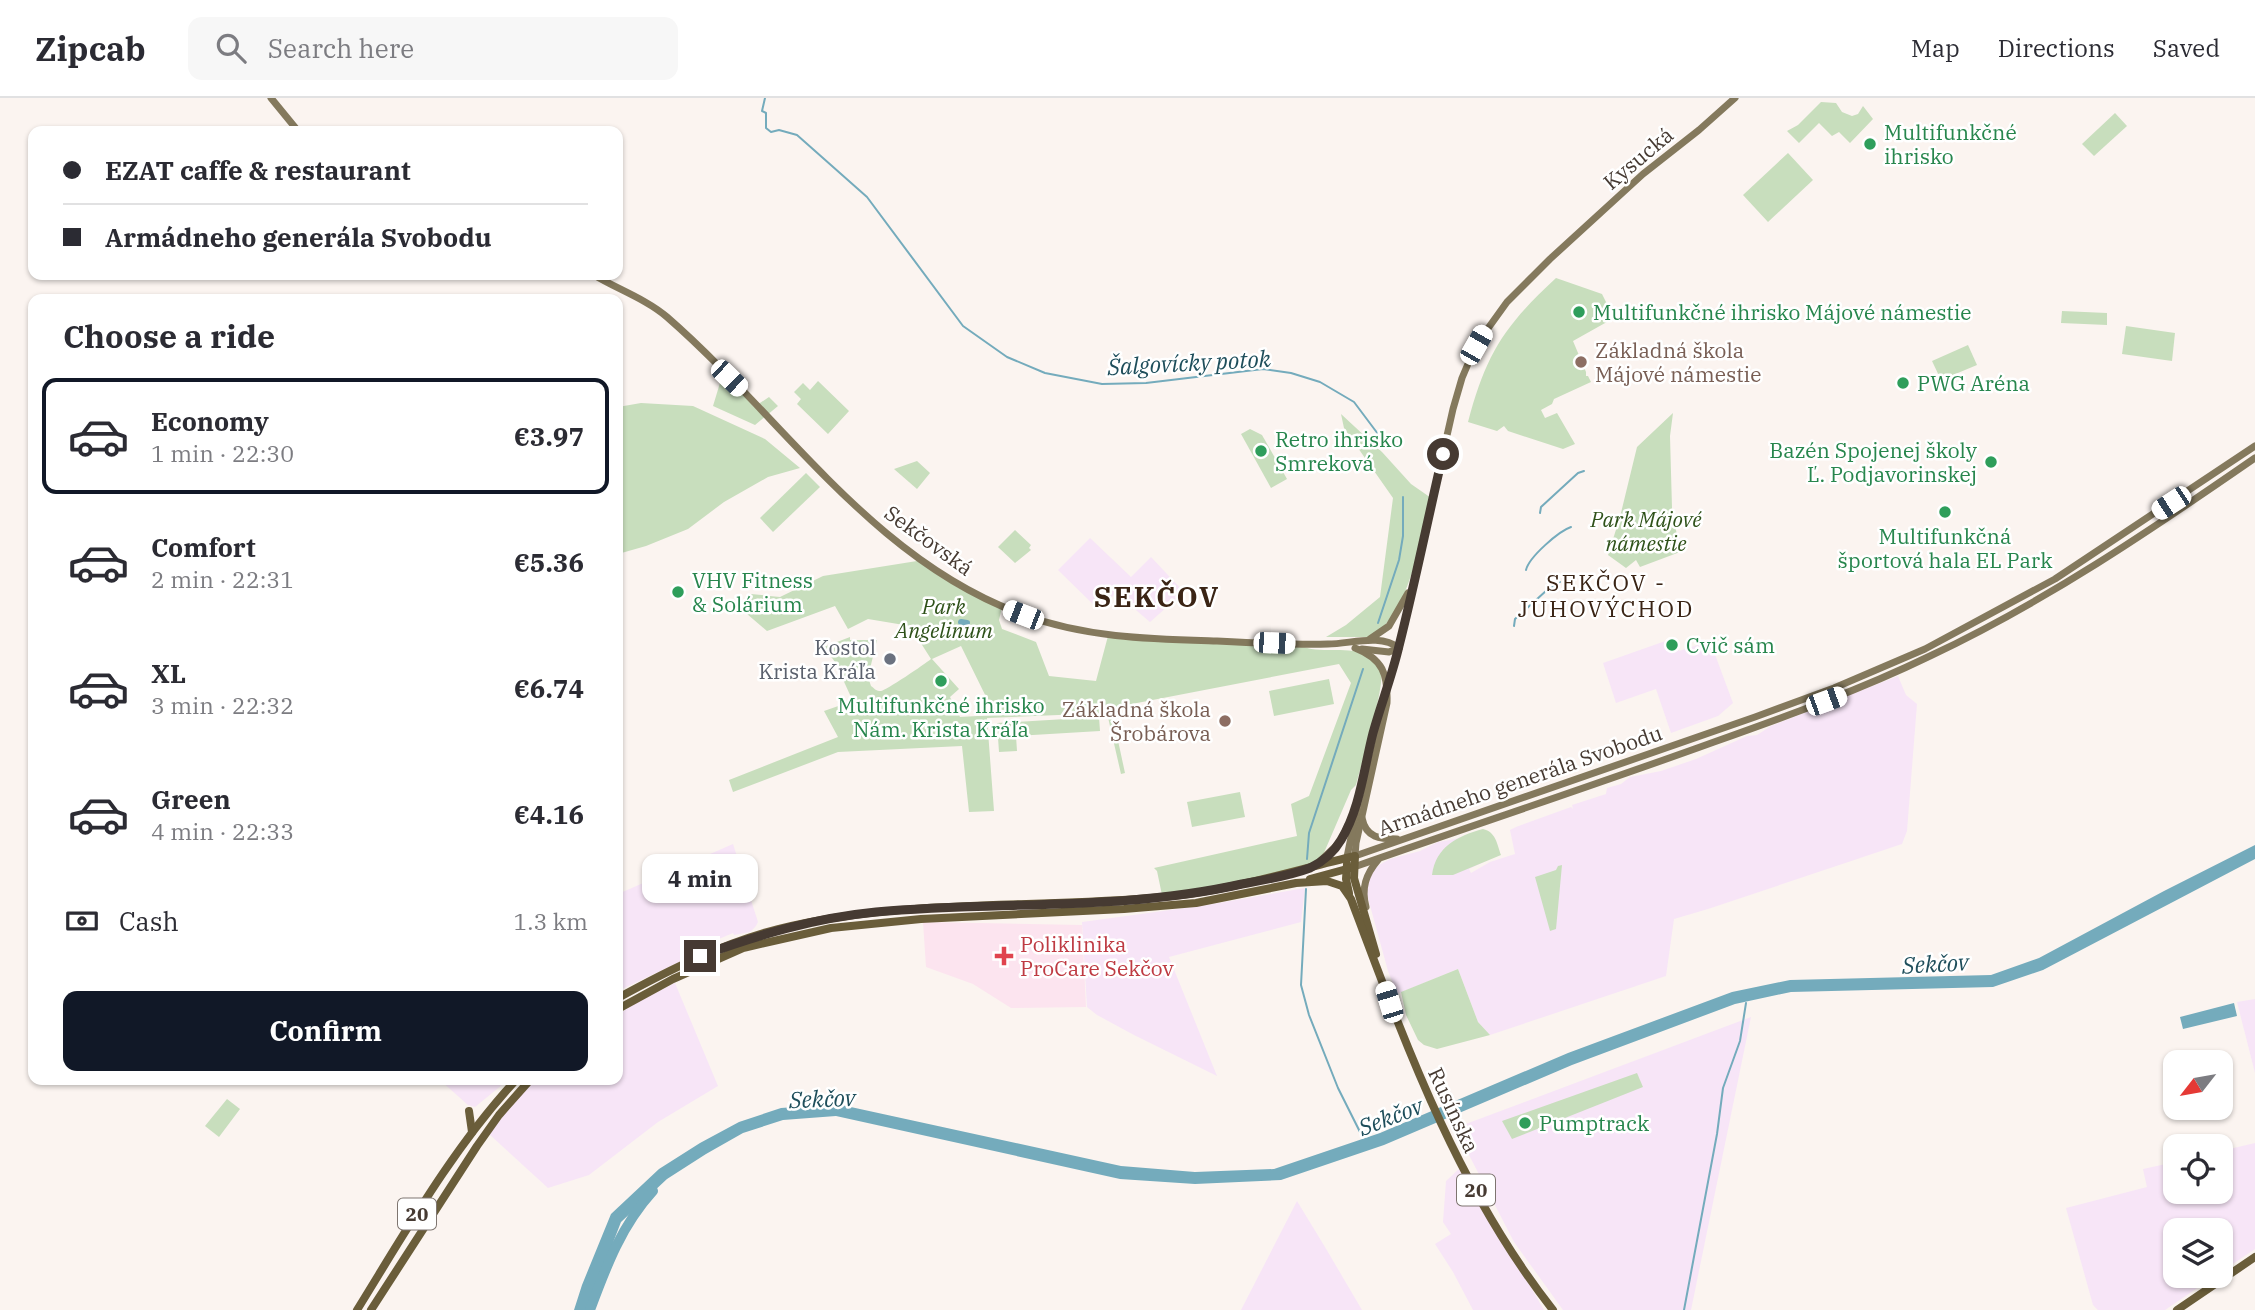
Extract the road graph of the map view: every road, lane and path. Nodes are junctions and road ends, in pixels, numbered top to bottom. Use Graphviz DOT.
graph roads {
  1 [pos="271,98"];
  2 [pos="1735,98"];
  3 [pos="294,126"];
  4 [pos="603,280"];
  5 [pos="2255,446"];
  6 [pos="2255,458"];
  7 [pos="1415,572"];
  8 [pos="1366,641"];
  9 [pos="1329,645"];
  10 [pos="1353,648"];
  11 [pos="1399,648"];
  12 [pos="1388,688"];
  13 [pos="1360,788"];
  14 [pos="1361,817"];
  15 [pos="1405,839"];
  16 [pos="1351,857"];
  17 [pos="1378,860"];
  18 [pos="1309,868"];
  19 [pos="1350,868"];
  20 [pos="1296,883"];
  21 [pos="1351,900"];
  22 [pos="1376,951"];
  23 [pos="1384,988"];
  24 [pos="623,995"];
  25 [pos="623,1006"];
  26 [pos="512,1085"];
  27 [pos="526,1085"];
  28 [pos="469,1111"];
  29 [pos="472,1133"];
  30 [pos="2255,1256"];
  31 [pos="357,1310"];
  32 [pos="371,1310"];
  33 [pos="1553,1310"];
  34 [pos="2177,1310"];
  1 -- 3 [label="street"];
  2 -- 7 [label="street, Kysucká"];
  4 -- 9 [label="street, Sekčovská"];
  5 -- 15 [label="street, Armádneho generála Svobodu"];
  6 -- 17 [label="street, Armádneho generála Svobodu"];
  7 -- 8 [label="street"];
  7 -- 11 [label="street"];
  8 -- 9 [label="street, Sekčovská"];
  8 -- 11 [label="street, Sekčovská"];
  9 -- 10 [label="street, Sekčovská"];
  10 -- 11 [label="street, Sekčovská"];
  10 -- 12 [label="street"];
  11 -- 12 [label="street"];
  12 -- 13 [label="street"];
  12 -- 14 [label="street"];
  13 -- 16 [label="street"];
  13 -- 18 [label="street"];
  14 -- 15 [label="street"];
  14 -- 16 [label="street"];
  15 -- 16 [label="street, Armádneho generála Svobodu"];
  16 -- 18 [label="main road, Armádneho generála Svobodu"];
  16 -- 19 [label="main road"];
  17 -- 19 [label="street, Armádneho generála Svobodu"];
  17 -- 22 [label="street"];
  18 -- 24 [label="main road, Armádneho generála Svobodu"];
  19 -- 20 [label="main road"];
  19 -- 21 [label="main road, Rusínska"];
  19 -- 22 [label="main road, Rusínska / 20"];
  20 -- 21 [label="main road"];
  20 -- 25 [label="main road"];
  21 -- 23 [label="main road, Rusínska / 20"];
  22 -- 23 [label="main road, Rusínska / 20"];
  23 -- 33 [label="main road, Rusínska / 20"];
  26 -- 29 [label="main road, 20"];
  27 -- 32 [label="main road, 20"];
  28 -- 29 [label="main road"];
  29 -- 31 [label="main road, 20"];
  30 -- 34 [label="main road"];
}
